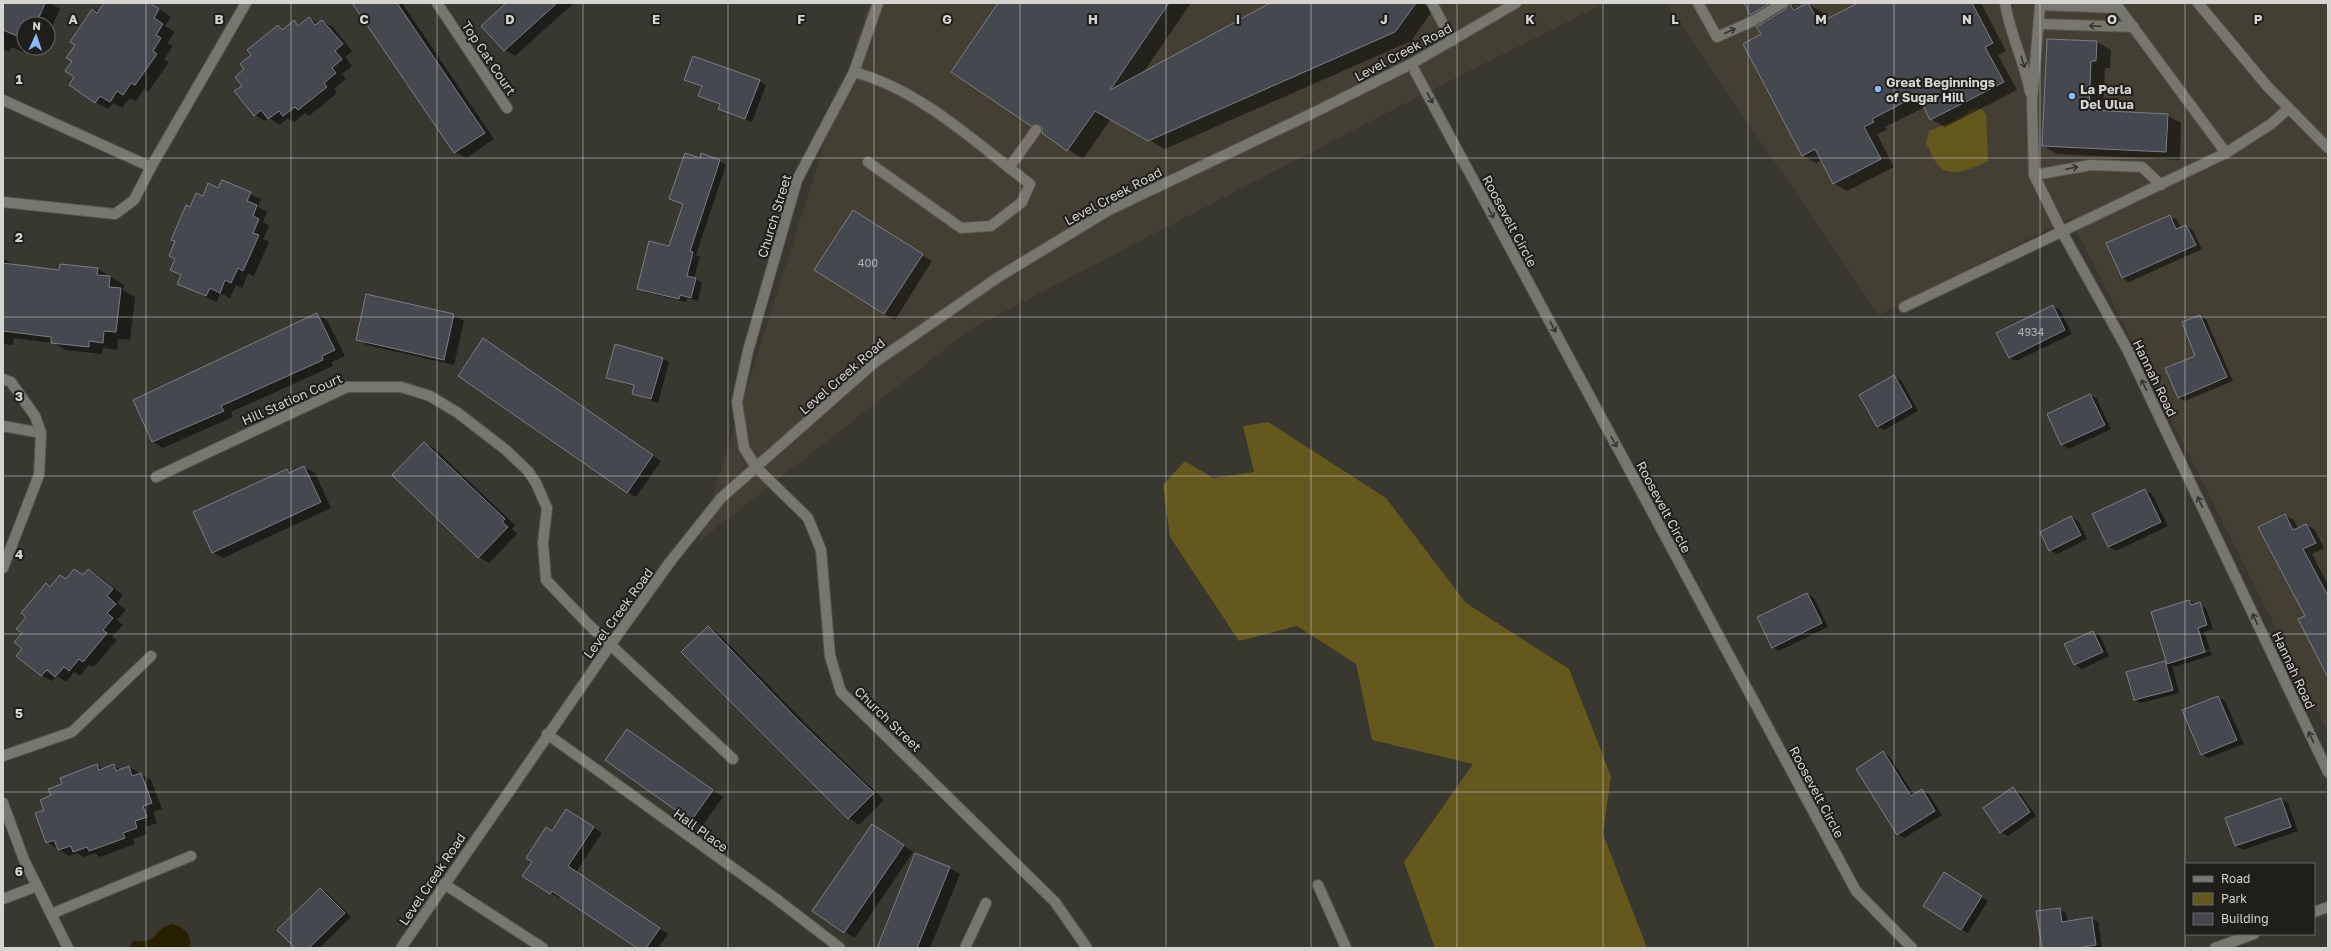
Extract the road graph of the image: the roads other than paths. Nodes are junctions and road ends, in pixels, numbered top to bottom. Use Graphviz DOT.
graph roads {
  1 [pos="246,3"];
  2 [pos="878,3"];
  3 [pos="1432,3"];
  4 [pos="1516,3"];
  5 [pos="1698,3"];
  6 [pos="1783,3"];
  7 [pos="2005,3"];
  8 [pos="2010,3"];
  9 [pos="2198,3"];
  10 [pos="438,4"];
  11 [pos="2040,24"];
  12 [pos="2009,26"];
  13 [pos="2134,28"];
  14 [pos="1452,41"];
  15 [pos="1411,64"];
  16 [pos="854,72"];
  17 [pos="3,100"];
  18 [pos="2032,101"];
  19 [pos="507,108"];
  20 [pos="2288,109"];
  21 [pos="1036,130"];
  22 [pos="2328,148"];
  23 [pos="2226,153"];
  24 [pos="868,162"];
  25 [pos="151,167"];
  26 [pos="1009,168"];
  27 [pos="2034,175"];
  28 [pos="2160,185"];
  29 [pos="3,202"];
  30 [pos="2062,232"];
  31 [pos="1904,307"];
  32 [pos="3,379"];
  33 [pos="3,426"];
  34 [pos="41,433"];
  35 [pos="756,467"];
  36 [pos="156,477"];
  37 [pos="3,568"];
  38 [pos="611,644"];
  39 [pos="151,656"];
  40 [pos="547,734"];
  41 [pos="3,756"];
  42 [pos="733,759"];
  43 [pos="2328,772"];
  44 [pos="3,803"];
  45 [pos="191,856"];
  46 [pos="444,884"];
  47 [pos="1318,885"];
  48 [pos="37,886"];
  49 [pos="3,900"];
  50 [pos="986,903"];
  51 [pos="2328,907"];
  52 [pos="2315,912"];
  53 [pos="51,914"];
  54 [pos="2251,935"];
  55 [pos="68,948"];
  56 [pos="401,948"];
  57 [pos="543,948"];
  58 [pos="840,948"];
  59 [pos="965,948"];
  60 [pos="1087,948"];
  61 [pos="1346,948"];
  62 [pos="1912,948"];
  63 [pos="2216,948"];
  1 -- 25 [label="street"];
  2 -- 16 [label="street, Church Street"];
  3 -- 14 [label="street"];
  4 -- 14 [label="street, Level Creek Road"];
  5 -- 6 [label="street, one-way"];
  7 -- 12 [label="street"];
  8 -- 12 [label="street"];
  9 -- 20 [label="street"];
  10 -- 19 [label="street, Top Cat Court"];
  13 -- 11 [label="street, one-way"];
  11 -- 13 [label="street"];
  11 -- 18 [label="street"];
  12 -- 18 [label="street, one-way"];
  13 -- 23 [label="street"];
  14 -- 15 [label="street, Level Creek Road"];
  15 -- 35 [label="street, Level Creek Road"];
  15 -- 62 [label="street, Roosevelt Circle, one-way"];
  16 -- 26 [label="street"];
  16 -- 35 [label="street, Church Street"];
  17 -- 25 [label="street"];
  18 -- 27 [label="street"];
  20 -- 22 [label="street"];
  20 -- 23 [label="street"];
  21 -- 26 [label="street"];
  23 -- 28 [label="street"];
  24 -- 26 [label="street"];
  25 -- 29 [label="street"];
  27 -- 28 [label="street, one-way"];
  27 -- 30 [label="street, Hannah Road"];
  28 -- 30 [label="street"];
  30 -- 31 [label="street"];
  43 -- 30 [label="street, Hannah Road, one-way"];
  32 -- 34 [label="street"];
  33 -- 34 [label="street"];
  34 -- 37 [label="street"];
  35 -- 38 [label="street, Level Creek Road"];
  35 -- 60 [label="street, Church Street"];
  36 -- 38 [label="street, Hill Station Court"];
  38 -- 40 [label="street, Level Creek Road"];
  38 -- 42 [label="street, Hill Station Court"];
  39 -- 41 [label="street"];
  40 -- 46 [label="street, Level Creek Road"];
  40 -- 58 [label="street, Hall Place"];
  44 -- 48 [label="street"];
  45 -- 53 [label="street"];
  46 -- 56 [label="street, Level Creek Road"];
  46 -- 57 [label="street"];
  47 -- 61 [label="street"];
  48 -- 49 [label="street"];
  48 -- 53 [label="street"];
  50 -- 59 [label="street"];
  51 -- 52 [label="street"];
  53 -- 55 [label="street"];
  54 -- 63 [label="street"];
}
